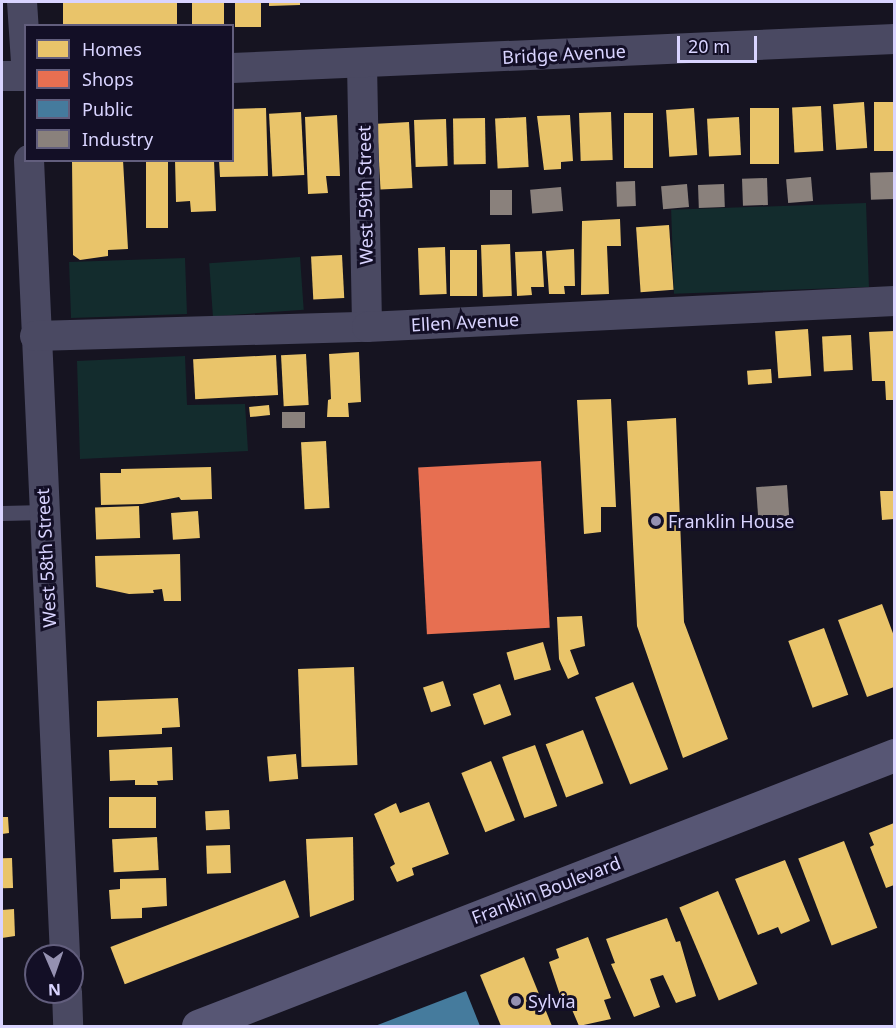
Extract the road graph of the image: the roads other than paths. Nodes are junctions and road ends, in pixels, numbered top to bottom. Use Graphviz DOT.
graph roads {
  1 [pos="22,2"];
  2 [pos="24,32"];
  3 [pos="894,39"];
  4 [pos="362,64"];
  5 [pos="234,68"];
  6 [pos="24,75"];
  7 [pos="2,76"];
  8 [pos="29,162"];
  9 [pos="894,301"];
  10 [pos="367,327"];
  11 [pos="35,336"];
  12 [pos="44,512"];
  13 [pos="2,513"];
  14 [pos="894,755"];
  15 [pos="64,944"];
  16 [pos="67,1004"];
  17 [pos="68,1026"];
  18 [pos="198,1026"];
  1 -- 2 [label="street"];
  3 -- 4 [label="street, Bridge Avenue"];
  4 -- 5 [label="street, Bridge Avenue"];
  4 -- 10 [label="street, West 59th Street"];
  6 -- 7 [label="street"];
  8 -- 11 [label="street, West 58th Street"];
  9 -- 10 [label="street, Ellen Avenue"];
  10 -- 11 [label="street, Ellen Avenue"];
  11 -- 12 [label="street, West 58th Street"];
  12 -- 13 [label="lane"];
  12 -- 15 [label="street, West 58th Street"];
  14 -- 18 [label="street, Franklin Boulevard"];
  16 -- 17 [label="street"];
}
